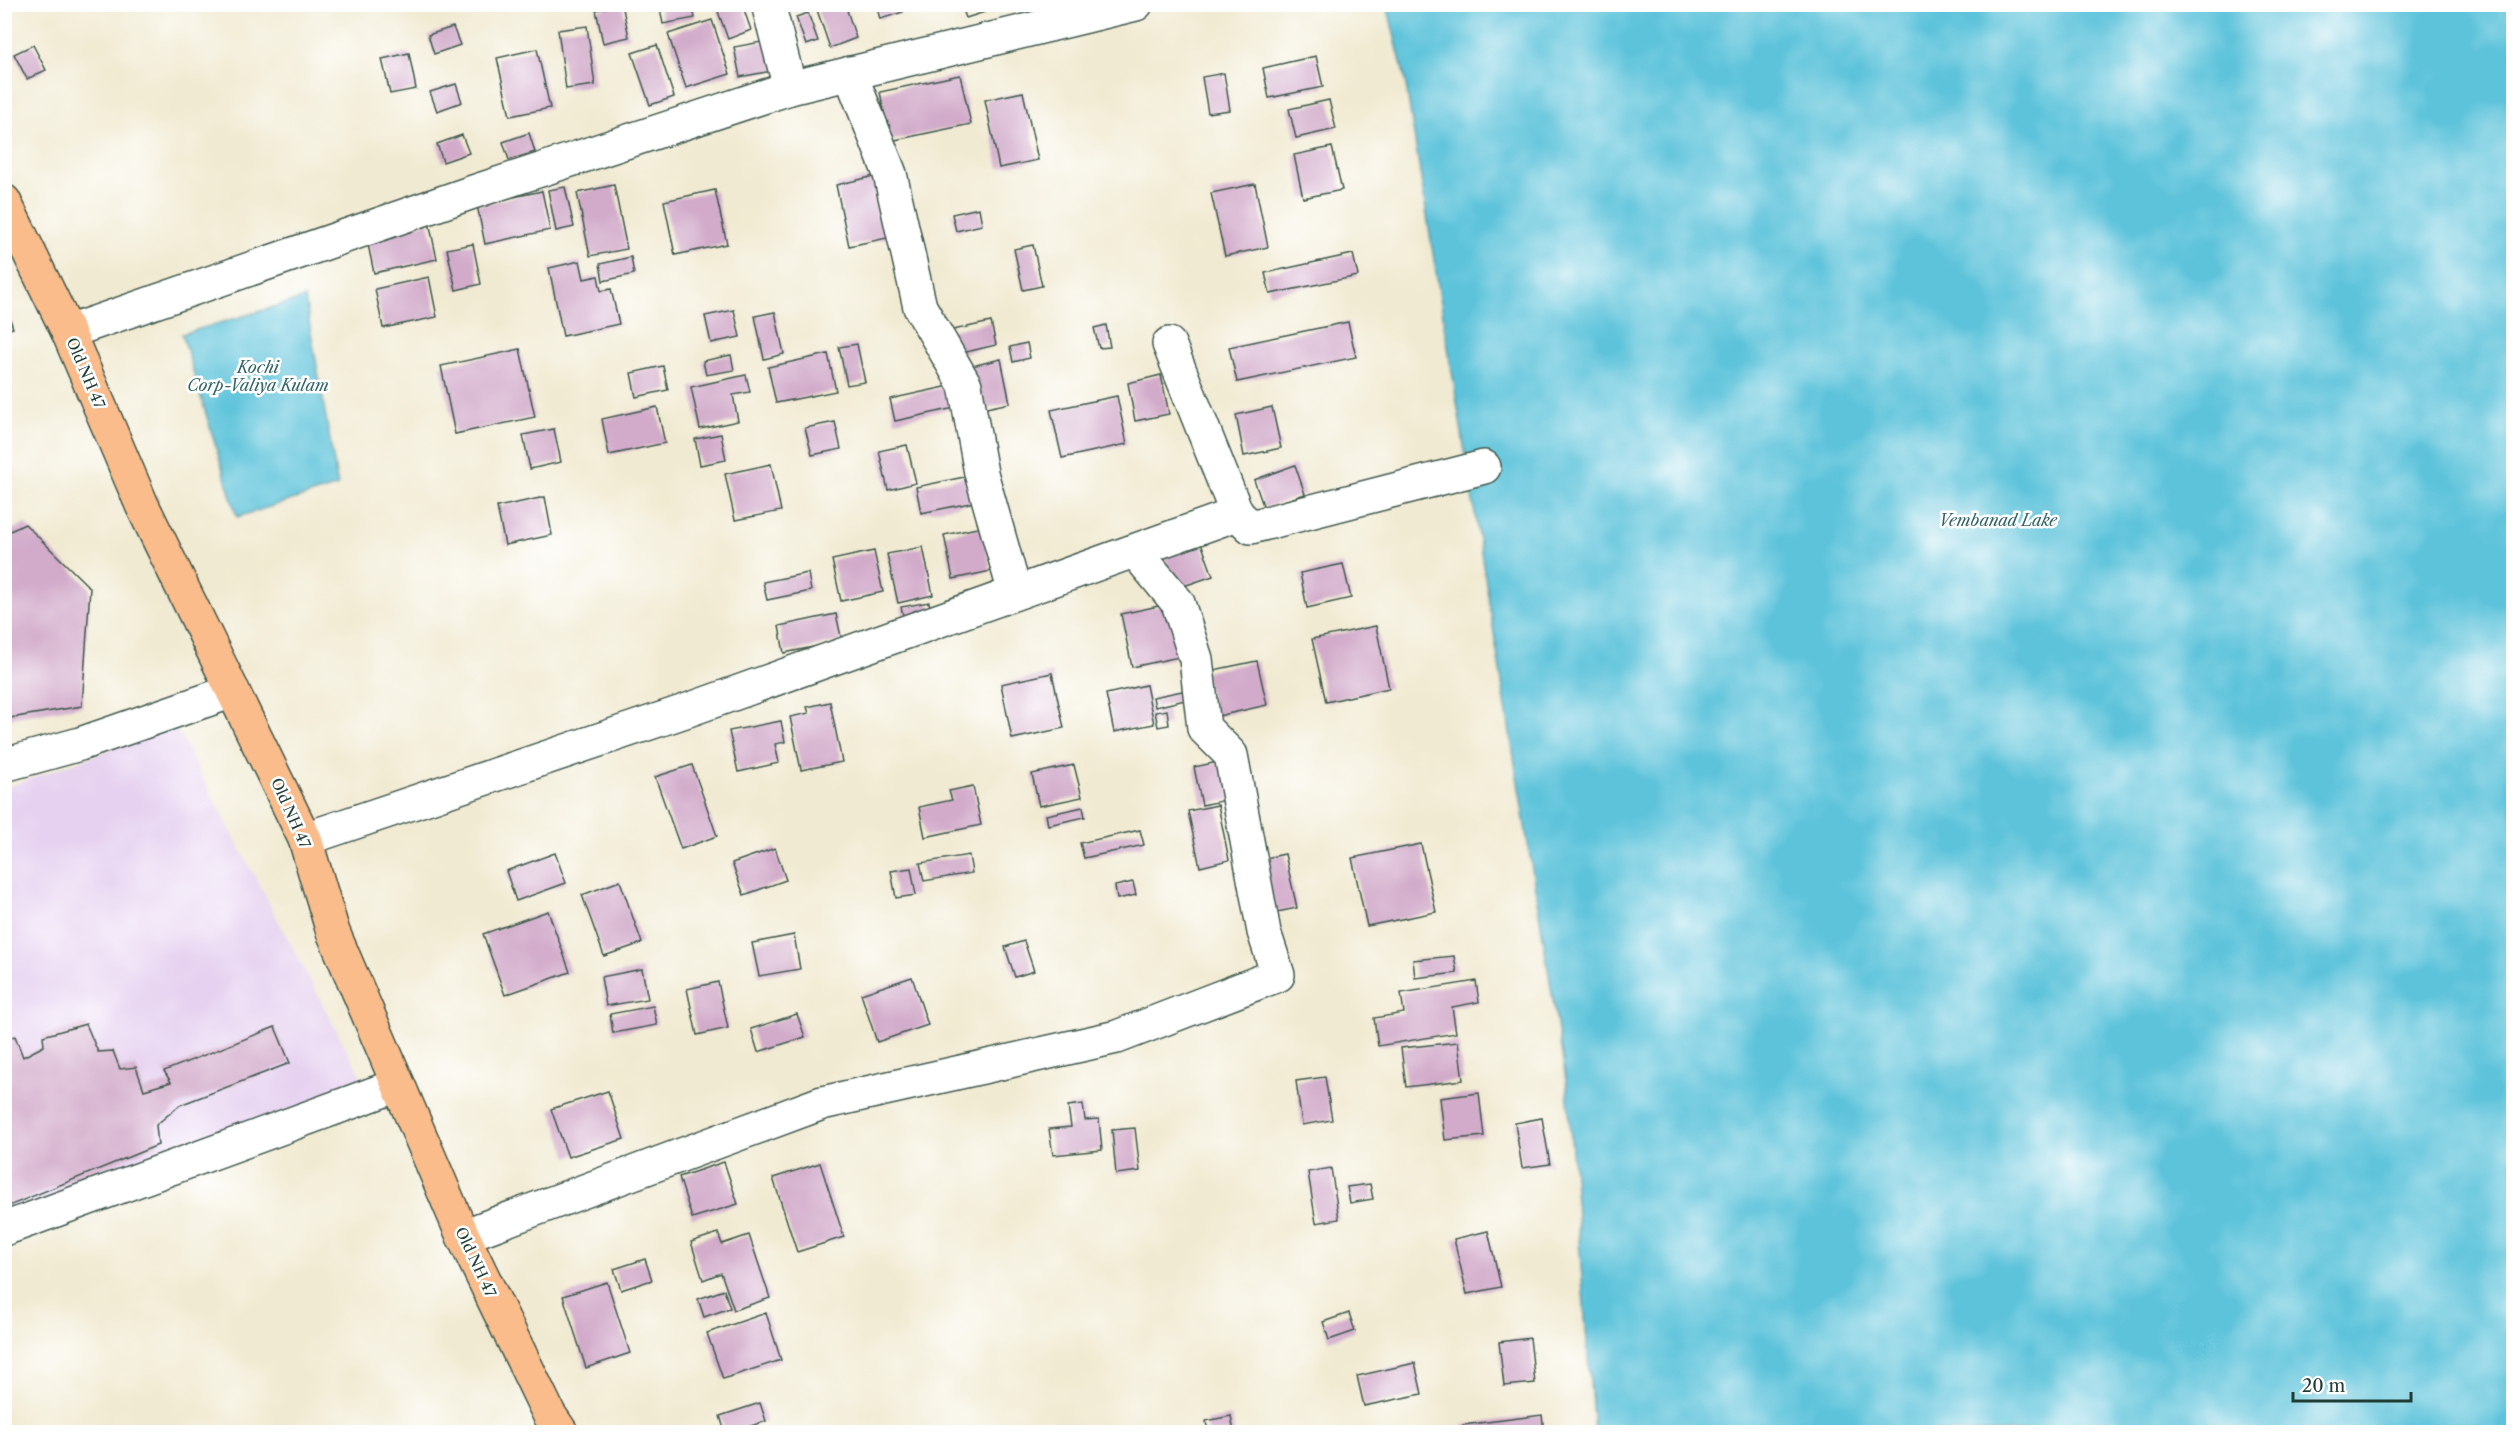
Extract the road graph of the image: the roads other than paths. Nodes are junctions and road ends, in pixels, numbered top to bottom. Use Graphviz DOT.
graph roads {
  1 [pos="768,4"];
  2 [pos="1136,4"];
  3 [pos="850,73"];
  4 [pos="790,88"];
  5 [pos="4,201"];
  6 [pos="69,332"];
  7 [pos="1168,344"];
  8 [pos="1484,467"];
  9 [pos="1237,514"];
  10 [pos="1135,551"];
  11 [pos="1015,593"];
  12 [pos="233,691"];
  13 [pos="4,765"];
  14 [pos="305,839"];
  15 [pos="398,1085"];
  16 [pos="4,1229"];
  17 [pos="463,1236"];
  18 [pos="561,1432"];
  1 -- 4 [label="street"];
  2 -- 3 [label="street"];
  3 -- 4 [label="street"];
  3 -- 11 [label="street"];
  4 -- 6 [label="street"];
  5 -- 6 [label="main road, Old NH 47"];
  6 -- 12 [label="main road, Old NH 47"];
  7 -- 9 [label="street"];
  8 -- 9 [label="street"];
  9 -- 10 [label="street"];
  10 -- 11 [label="street"];
  10 -- 17 [label="street"];
  11 -- 14 [label="street"];
  12 -- 13 [label="street"];
  12 -- 14 [label="main road, Old NH 47"];
  14 -- 15 [label="main road, Old NH 47"];
  15 -- 16 [label="street"];
  15 -- 17 [label="main road, Old NH 47"];
  17 -- 18 [label="main road, Old NH 47"];
}
